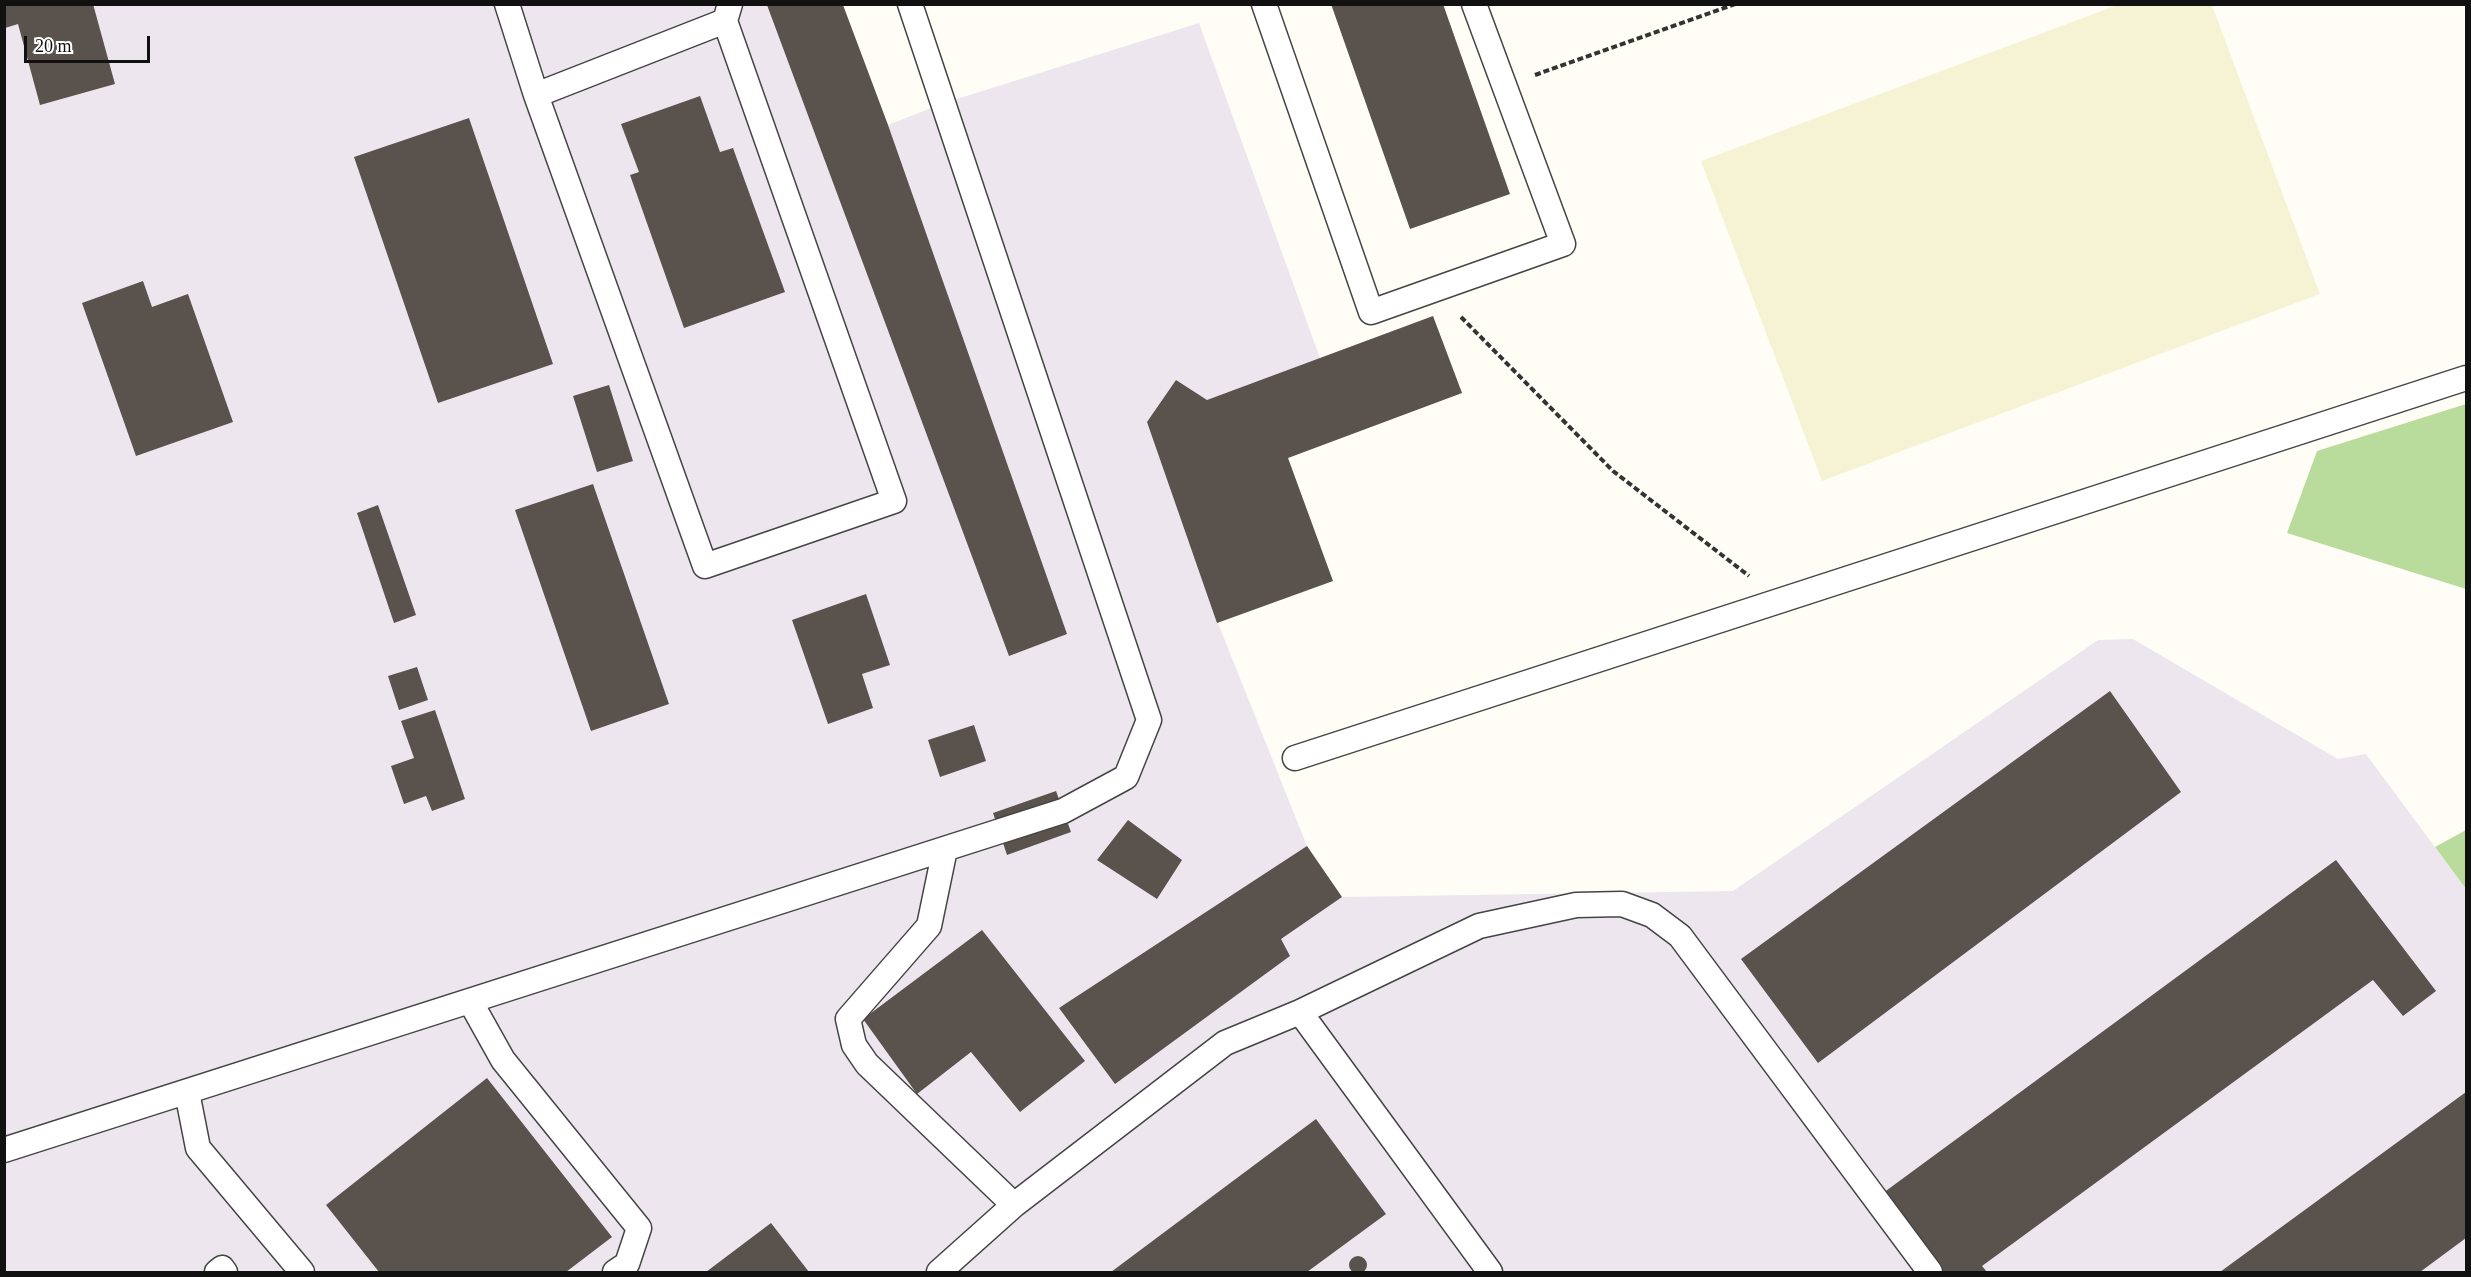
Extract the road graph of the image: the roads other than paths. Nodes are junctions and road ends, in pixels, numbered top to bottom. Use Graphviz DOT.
graph roads {
  1 [pos="507,4"];
  2 [pos="910,4"];
  3 [pos="1264,4"];
  4 [pos="1474,4"];
  5 [pos="728,13"];
  6 [pos="537,95"];
  7 [pos="2466,378"];
  8 [pos="1294,758"];
  9 [pos="945,849"];
  10 [pos="470,1001"];
  11 [pos="1300,1012"];
  12 [pos="187,1092"];
  13 [pos="4,1150"];
  14 [pos="1014,1205"];
  15 [pos="217,1272"];
  16 [pos="225,1272"];
  17 [pos="302,1272"];
  18 [pos="615,1272"];
  19 [pos="939,1272"];
  20 [pos="1490,1272"];
  21 [pos="1930,1272"];
  1 -- 6 [label="lane"];
  2 -- 9 [label="lane"];
  3 -- 4 [label="lane"];
  5 -- 6 [label="lane"];
  5 -- 6 [label="lane"];
  7 -- 8 [label="lane"];
  9 -- 10 [label="lane"];
  9 -- 14 [label="lane"];
  10 -- 12 [label="lane"];
  10 -- 18 [label="lane"];
  11 -- 14 [label="lane"];
  11 -- 20 [label="lane"];
  11 -- 21 [label="lane"];
  12 -- 13 [label="lane"];
  12 -- 17 [label="lane"];
  14 -- 19 [label="lane"];
  15 -- 16 [label="lane"];
}
